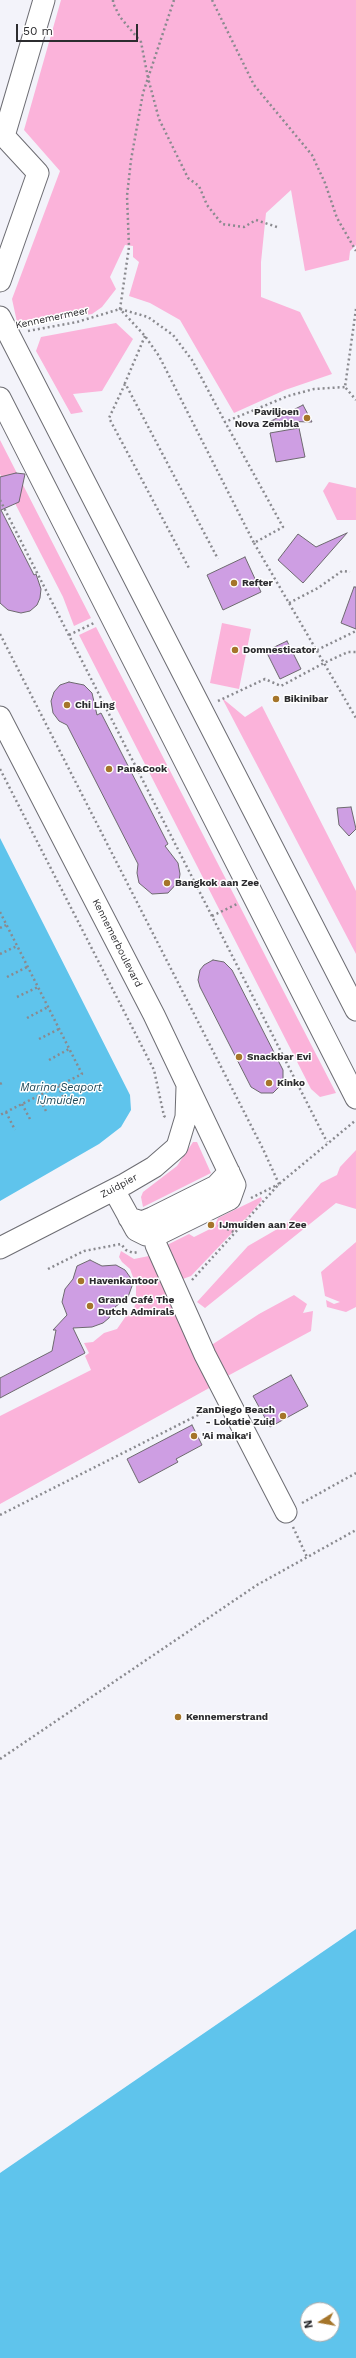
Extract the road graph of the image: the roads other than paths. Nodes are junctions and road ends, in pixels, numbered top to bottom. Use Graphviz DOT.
graph roads {
  1 [pos="44,0"];
  2 [pos="0,281"];
  3 [pos="5,326"];
  4 [pos="0,398"];
  5 [pos="0,717"];
  6 [pos="356,1010"];
  7 [pos="349,1067"];
  8 [pos="187,1084"];
  9 [pos="356,1098"];
  10 [pos="114,1190"];
  11 [pos="156,1245"];
  12 [pos="0,1248"];
  13 [pos="286,1512"];
  1 -- 2 [label="street"];
  3 -- 6 [label="street"];
  4 -- 7 [label="street"];
  5 -- 8 [label="street, Kennemerboulevard"];
  7 -- 9 [label="street"];
  8 -- 10 [label="street, Zuidpier"];
  8 -- 10 [label="street, Kennemerboulevard"];
  10 -- 12 [label="street, Zuidpier"];
  11 -- 13 [label="street"];
}
